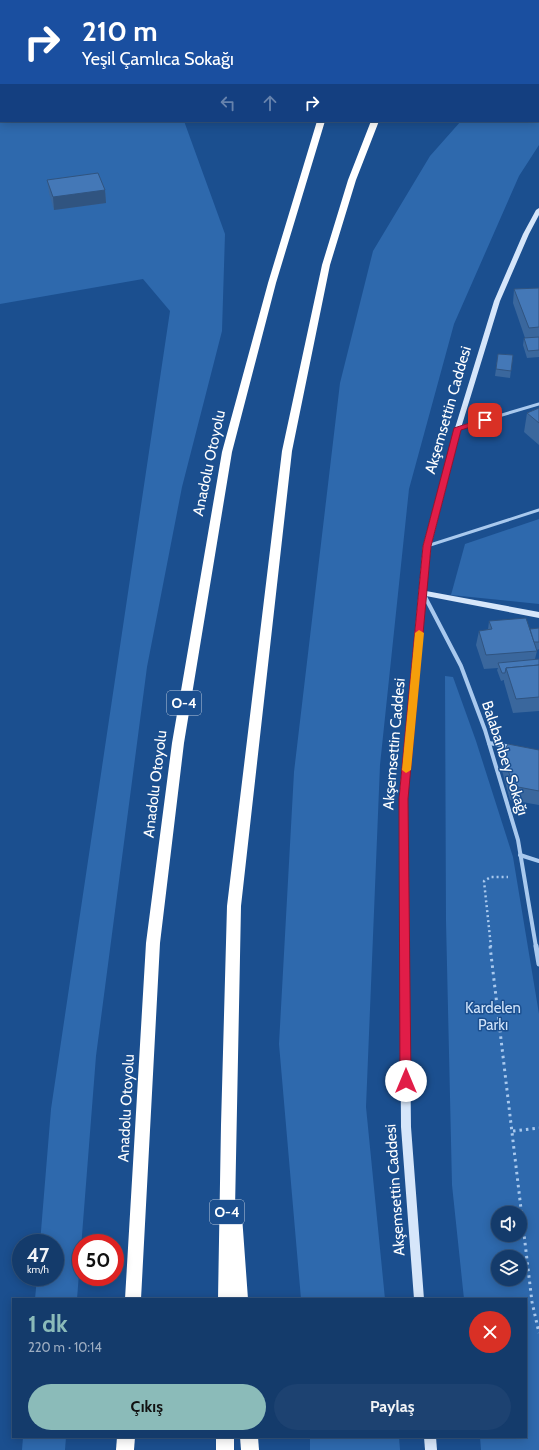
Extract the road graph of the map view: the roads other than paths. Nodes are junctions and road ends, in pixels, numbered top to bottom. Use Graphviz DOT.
graph roads {
  1 [pos="321,122"];
  2 [pos="375,122"];
  3 [pos="539,210"];
  4 [pos="539,404"];
  5 [pos="458,428"];
  6 [pos="539,510"];
  7 [pos="427,546"];
  8 [pos="423,593"];
  9 [pos="539,614"];
  10 [pos="489,743"];
  11 [pos="518,748"];
  12 [pos="520,855"];
  13 [pos="539,861"];
  14 [pos="539,964"];
  15 [pos="228,1125"];
  16 [pos="133,1298"];
  17 [pos="226,1298"];
  18 [pos="240,1298"];
  19 [pos="419,1298"];
  20 [pos="126,1438"];
  21 [pos="225,1438"];
  22 [pos="249,1438"];
  23 [pos="430,1438"];
  24 [pos="125,1450"];
  25 [pos="225,1450"];
  26 [pos="250,1450"];
  27 [pos="431,1450"];
  1 -- 16 [label="highway, Anadolu Otoyolu / O-4"];
  2 -- 15 [label="highway, O-4"];
  3 -- 5 [label="main road, Akşemsettin Caddesi"];
  4 -- 5 [label="street"];
  5 -- 7 [label="main road, Akşemsettin Caddesi"];
  6 -- 7 [label="street"];
  7 -- 8 [label="main road, Akşemsettin Caddesi"];
  8 -- 9 [label="main road"];
  8 -- 10 [label="street, Balabanbey Sokağı"];
  8 -- 19 [label="main road, Akşemsettin Caddesi"];
  10 -- 11 [label="street"];
  10 -- 12 [label="street, Balabanbey Sokağı"];
  12 -- 13 [label="street"];
  12 -- 14 [label="street, Balabanbey Sokağı"];
  15 -- 17 [label="highway, O-4"];
  15 -- 18 [label="highway"];
  20 -- 24 [label="highway"];
  21 -- 25 [label="highway"];
  22 -- 26 [label="highway"];
  23 -- 27 [label="main road"];
}
